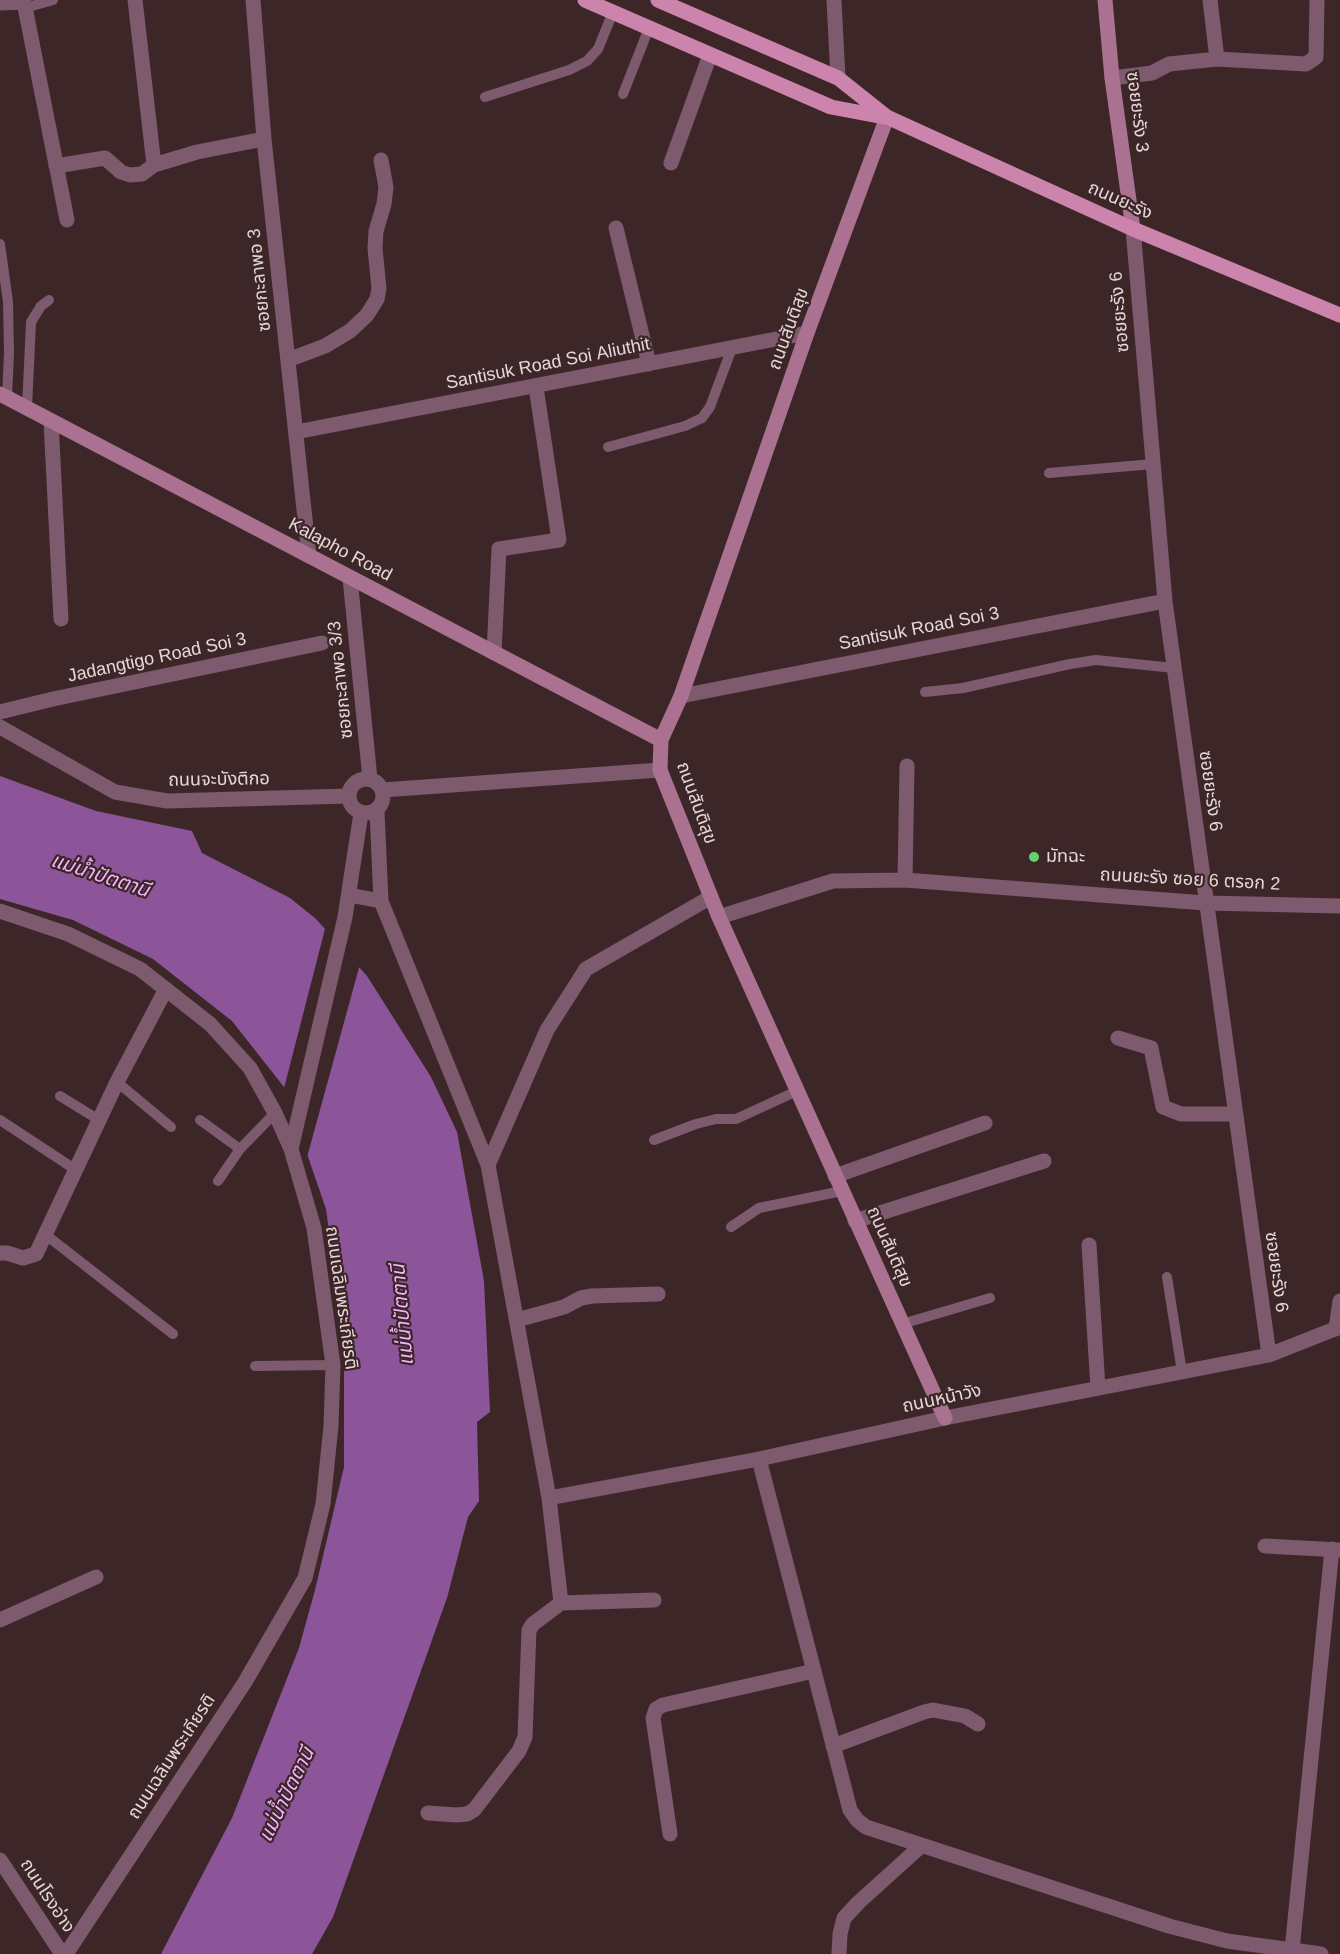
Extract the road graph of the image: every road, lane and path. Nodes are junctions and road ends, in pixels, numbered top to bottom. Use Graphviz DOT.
graph roads {
  1 [pos="53,0"];
  2 [pos="135,0"];
  3 [pos="253,0"];
  4 [pos="585,0"];
  5 [pos="657,0"];
  6 [pos="834,0"];
  7 [pos="1105,0"];
  8 [pos="1210,0"];
  9 [pos="1317,0"];
  10 [pos="0,3"];
  11 [pos="26,8"];
  12 [pos="613,12"];
  13 [pos="649,28"];
  14 [pos="710,55"];
  15 [pos="1217,59"];
  16 [pos="838,78"];
  17 [pos="1112,78"];
  18 [pos="623,94"];
  19 [pos="485,97"];
  20 [pos="887,117"];
  21 [pos="264,139"];
  22 [pos="381,160"];
  23 [pos="670,163"];
  24 [pos="154,165"];
  25 [pos="56,166"];
  26 [pos="67,220"];
  27 [pos="616,228"];
  28 [pos="1133,229"];
  29 [pos="0,244"];
  30 [pos="49,300"];
  31 [pos="1340,315"];
  32 [pos="807,333"];
  33 [pos="732,348"];
  34 [pos="288,360"];
  35 [pos="649,364"];
  36 [pos="536,387"];
  37 [pos="3,396"];
  38 [pos="27,408"];
  39 [pos="51,421"];
  40 [pos="296,432"];
  41 [pos="608,447"];
  42 [pos="1153,465"];
  43 [pos="1049,473"];
  44 [pos="309,556"];
  45 [pos="350,578"];
  46 [pos="1165,601"];
  47 [pos="61,619"];
  48 [pos="322,643"];
  49 [pos="494,653"];
  50 [pos="1174,668"];
  51 [pos="925,692"];
  52 [pos="681,696"];
  53 [pos="0,712"];
  54 [pos="0,727"];
  55 [pos="661,740"];
  56 [pos="907,766"];
  57 [pos="660,770"];
  58 [pos="369,778"];
  59 [pos="383,790"];
  60 [pos="349,796"];
  61 [pos="376,811"];
  62 [pos="361,813"];
  63 [pos="905,880"];
  64 [pos="349,896"];
  65 [pos="711,897"];
  66 [pos="381,901"];
  67 [pos="1205,903"];
  68 [pos="1340,906"];
  69 [pos="0,910"];
  70 [pos="719,917"];
  71 [pos="166,989"];
  72 [pos="1118,1038"];
  73 [pos="117,1082"];
  74 [pos="797,1091"];
  75 [pos="60,1096"];
  76 [pos="275,1113"];
  77 [pos="1234,1114"];
  78 [pos="0,1120"];
  79 [pos="99,1120"];
  80 [pos="200,1120"];
  81 [pos="985,1123"];
  82 [pos="171,1127"];
  83 [pos="654,1140"];
  84 [pos="240,1149"];
  85 [pos="291,1149"];
  86 [pos="1044,1161"];
  87 [pos="488,1165"];
  88 [pos="76,1170"];
  89 [pos="835,1176"];
  90 [pos="218,1181"];
  91 [pos="842,1191"];
  92 [pos="855,1221"];
  93 [pos="731,1227"];
  94 [pos="46,1235"];
  95 [pos="1089,1245"];
  96 [pos="0,1253"];
  97 [pos="1167,1277"];
  98 [pos="658,1294"];
  99 [pos="990,1298"];
  100 [pos="1340,1301"];
  101 [pos="518,1320"];
  102 [pos="902,1324"];
  103 [pos="1338,1328"];
  104 [pos="173,1334"];
  105 [pos="1269,1355"];
  106 [pos="333,1365"];
  107 [pos="255,1366"];
  108 [pos="1182,1372"];
  109 [pos="1098,1388"];
  110 [pos="945,1418"];
  111 [pos="759,1459"];
  112 [pos="549,1498"];
  113 [pos="1265,1546"];
  114 [pos="1336,1550"];
  115 [pos="96,1577"];
  116 [pos="654,1600"];
  117 [pos="561,1603"];
  118 [pos="0,1620"];
  119 [pos="814,1671"];
  120 [pos="978,1724"];
  121 [pos="833,1746"];
  122 [pos="428,1813"];
  123 [pos="670,1834"];
  124 [pos="921,1846"];
  125 [pos="0,1860"];
  126 [pos="1227,1947"];
  127 [pos="1292,1950"];
  128 [pos="64,1954"];
  129 [pos="839,1954"];
  130 [pos="1321,1954"];
  1 -- 11 [label="lane"];
  2 -- 24 [label="street"];
  3 -- 21 [label="street, ซอยกะลาพอ 3"];
  4 -- 12 [label="main road, ถนนยะรัง"];
  5 -- 16 [label="main road, ถนนยะรัง"];
  6 -- 16 [label="street"];
  7 -- 17 [label="street, ซอยยะรัง 3"];
  8 -- 15 [label="street"];
  9 -- 15 [label="street"];
  10 -- 11 [label="street"];
  11 -- 25 [label="street"];
  12 -- 13 [label="main road, ถนนยะรัง"];
  12 -- 19 [label="lane"];
  13 -- 14 [label="main road, ถนนยะรัง"];
  13 -- 18 [label="lane"];
  14 -- 20 [label="main road, ถนนยะรัง"];
  14 -- 23 [label="street"];
  15 -- 17 [label="street"];
  16 -- 20 [label="main road, ถนนยะรัง"];
  17 -- 28 [label="street, ซอยยะรัง 3"];
  20 -- 28 [label="main road, ถนนยะรัง"];
  20 -- 32 [label="street, ถนนสันติสุข"];
  21 -- 24 [label="street"];
  21 -- 34 [label="street, ซอยกะลาพอ 3"];
  22 -- 34 [label="street"];
  24 -- 25 [label="street"];
  25 -- 26 [label="street"];
  27 -- 35 [label="street"];
  28 -- 31 [label="main road, ถนนยะรัง"];
  28 -- 42 [label="street, ซอยยะรัง 6"];
  29 -- 37 [label="lane"];
  30 -- 38 [label="lane"];
  32 -- 33 [label="street, Santisuk Road Soi Aliuthit"];
  32 -- 52 [label="street, ถนนสันติสุข"];
  33 -- 35 [label="street, Santisuk Road Soi Aliuthit"];
  33 -- 41 [label="lane"];
  34 -- 40 [label="street, ซอยกะลาพอ 3"];
  35 -- 36 [label="street, Santisuk Road Soi Aliuthit"];
  36 -- 40 [label="street, Santisuk Road Soi Aliuthit"];
  36 -- 49 [label="street"];
  37 -- 38 [label="street, Kalapho Road"];
  38 -- 39 [label="street, Kalapho Road"];
  39 -- 44 [label="street, Kalapho Road"];
  39 -- 47 [label="street"];
  40 -- 44 [label="street, ซอยกะลาพอ 3"];
  42 -- 43 [label="lane"];
  42 -- 46 [label="street, ซอยยะรัง 6"];
  44 -- 45 [label="street, Kalapho Road"];
  45 -- 49 [label="street, Kalapho Road"];
  45 -- 58 [label="street, ซอยกะลาพอ 3/3"];
  46 -- 50 [label="street, ซอยยะรัง 6"];
  46 -- 52 [label="street, Santisuk Road Soi 3"];
  48 -- 53 [label="street, Jadangtigo Road Soi 3"];
  49 -- 55 [label="street, Kalapho Road"];
  50 -- 51 [label="lane"];
  50 -- 67 [label="street, ซอยยะรัง 6"];
  52 -- 55 [label="street, ถนนสันติสุข"];
  54 -- 60 [label="street, ถนนจะบังติกอ"];
  55 -- 57 [label="street, ถนนสันติสุข"];
  56 -- 63 [label="street"];
  57 -- 59 [label="street"];
  57 -- 65 [label="street, ถนนสันติสุข"];
  58 -- 59 [label="street"];
  58 -- 60 [label="street"];
  59 -- 61 [label="street"];
  60 -- 62 [label="street"];
  61 -- 62 [label="street"];
  61 -- 66 [label="street"];
  62 -- 64 [label="street"];
  63 -- 67 [label="street, ถนนยะรัง ซอย 6 ตรอก 2"];
  63 -- 70 [label="street, ถนนยะรัง ซอย 6 ตรอก 2"];
  64 -- 66 [label="street"];
  64 -- 85 [label="street"];
  65 -- 70 [label="street, ถนนสันติสุข"];
  65 -- 87 [label="street"];
  66 -- 87 [label="street"];
  67 -- 68 [label="street, ถนนยะรัง ซอย 6 ตรอก 2"];
  67 -- 77 [label="street, ซอยยะรัง 6"];
  69 -- 71 [label="street, ถนนเฉลิมพระเกียรติ"];
  70 -- 74 [label="street, ถนนสันติสุข"];
  71 -- 73 [label="street"];
  71 -- 76 [label="street, ถนนเฉลิมพระเกียรติ"];
  72 -- 77 [label="street"];
  73 -- 79 [label="street"];
  73 -- 82 [label="lane"];
  74 -- 83 [label="lane"];
  74 -- 89 [label="street, ถนนสันติสุข"];
  75 -- 79 [label="lane"];
  76 -- 84 [label="lane"];
  76 -- 85 [label="street, ถนนเฉลิมพระเกียรติ"];
  77 -- 105 [label="street, ซอยยะรัง 6"];
  78 -- 88 [label="lane"];
  79 -- 88 [label="street"];
  80 -- 84 [label="lane"];
  81 -- 89 [label="street"];
  84 -- 90 [label="lane"];
  85 -- 106 [label="street, ถนนเฉลิมพระเกียรติ"];
  86 -- 92 [label="street"];
  87 -- 101 [label="street"];
  88 -- 94 [label="street"];
  89 -- 91 [label="street, ถนนสันติสุข"];
  91 -- 92 [label="street, ถนนสันติสุข"];
  91 -- 93 [label="lane"];
  92 -- 102 [label="street, ถนนสันติสุข"];
  94 -- 96 [label="street"];
  94 -- 104 [label="lane"];
  95 -- 109 [label="street"];
  97 -- 108 [label="lane"];
  98 -- 101 [label="street"];
  99 -- 102 [label="lane"];
  100 -- 103 [label="street"];
  101 -- 112 [label="street"];
  102 -- 110 [label="street, ถนนสันติสุข"];
  103 -- 105 [label="street, ถนนหน้าวัง"];
  105 -- 108 [label="street, ถนนหน้าวัง"];
  106 -- 107 [label="lane"];
  106 -- 128 [label="street, ถนนเฉลิมพระเกียรติ"];
  108 -- 109 [label="street, ถนนหน้าวัง"];
  109 -- 110 [label="street, ถนนหน้าวัง"];
  110 -- 111 [label="street, ถนนหน้าวัง"];
  111 -- 112 [label="street, ถนนหน้าวัง"];
  111 -- 119 [label="street"];
  112 -- 117 [label="street"];
  113 -- 114 [label="street"];
  114 -- 127 [label="street"];
  115 -- 118 [label="street"];
  116 -- 117 [label="street"];
  117 -- 122 [label="street"];
  119 -- 121 [label="street"];
  119 -- 123 [label="street"];
  120 -- 121 [label="street"];
  121 -- 124 [label="street"];
  124 -- 126 [label="street"];
  124 -- 129 [label="street"];
  125 -- 128 [label="street, ถนนโรงอ่าง"];
  126 -- 127 [label="street"];
  127 -- 130 [label="street"];
}
